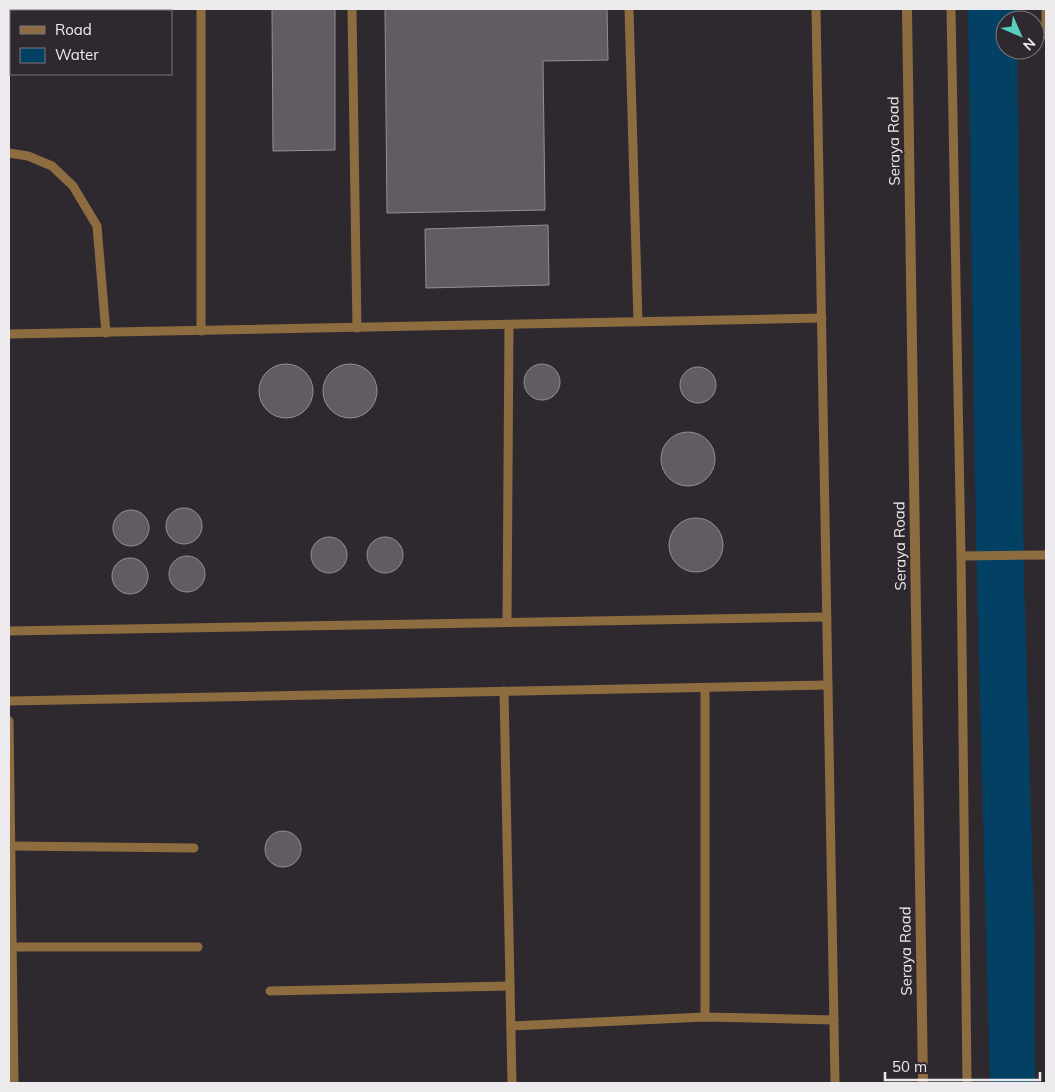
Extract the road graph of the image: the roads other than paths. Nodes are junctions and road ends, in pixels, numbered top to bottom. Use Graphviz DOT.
graph roads {
  1 [pos="201,9"];
  2 [pos="352,9"];
  3 [pos="630,9"];
  4 [pos="816,9"];
  5 [pos="907,9"];
  6 [pos="951,9"];
  7 [pos="1046,9"];
  8 [pos="1046,35"];
  9 [pos="9,153"];
  10 [pos="822,318"];
  11 [pos="638,322"];
  12 [pos="509,325"];
  13 [pos="356,328"];
  14 [pos="201,331"];
  15 [pos="106,333"];
  16 [pos="9,334"];
  17 [pos="1046,555"];
  18 [pos="961,556"];
  19 [pos="827,616"];
  20 [pos="507,622"];
  21 [pos="9,631"];
  22 [pos="828,685"];
  23 [pos="705,688"];
  24 [pos="504,691"];
  25 [pos="9,701"];
  26 [pos="9,722"];
  27 [pos="10,846"];
  28 [pos="194,848"];
  29 [pos="12,947"];
  30 [pos="198,947"];
  31 [pos="510,986"];
  32 [pos="270,991"];
  33 [pos="705,1017"];
  34 [pos="834,1020"];
  35 [pos="511,1026"];
  36 [pos="14,1083"];
  37 [pos="512,1083"];
  38 [pos="835,1083"];
  39 [pos="923,1083"];
  40 [pos="967,1083"];
  1 -- 14 [label="lane"];
  2 -- 13 [label="lane"];
  3 -- 11 [label="lane"];
  4 -- 10 [label="lane"];
  5 -- 39 [label="street, Seraya Road"];
  6 -- 18 [label="lane"];
  7 -- 8 [label="lane"];
  9 -- 15 [label="lane"];
  10 -- 11 [label="lane"];
  10 -- 19 [label="lane"];
  11 -- 12 [label="lane"];
  12 -- 13 [label="lane"];
  12 -- 20 [label="lane"];
  13 -- 14 [label="lane"];
  14 -- 15 [label="lane"];
  15 -- 16 [label="lane"];
  17 -- 18 [label="lane"];
  18 -- 40 [label="lane"];
  19 -- 20 [label="lane"];
  19 -- 22 [label="lane"];
  20 -- 21 [label="lane"];
  22 -- 23 [label="lane"];
  22 -- 34 [label="lane"];
  23 -- 24 [label="lane"];
  23 -- 33 [label="lane"];
  24 -- 25 [label="lane"];
  24 -- 31 [label="lane"];
  26 -- 27 [label="lane"];
  27 -- 28 [label="lane"];
  27 -- 29 [label="lane"];
  29 -- 30 [label="lane"];
  29 -- 36 [label="lane"];
  31 -- 32 [label="lane"];
  31 -- 35 [label="lane"];
  33 -- 34 [label="lane"];
  33 -- 35 [label="lane"];
  34 -- 38 [label="lane"];
  35 -- 37 [label="lane"];
}
